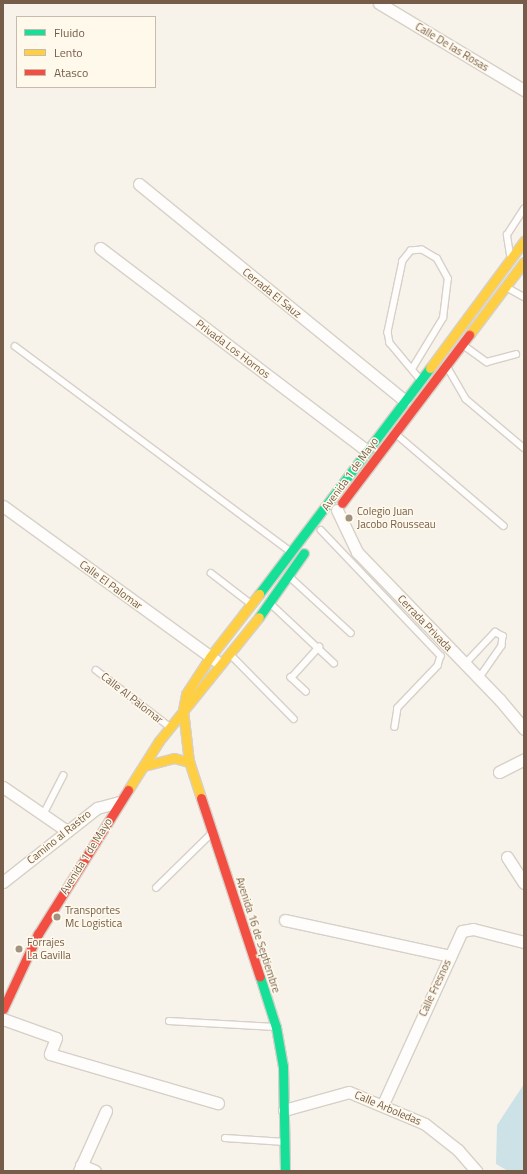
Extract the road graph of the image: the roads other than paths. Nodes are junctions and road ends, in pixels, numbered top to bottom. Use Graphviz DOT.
graph roads {
  1 [pos="379,3"];
  2 [pos="524,90"];
  3 [pos="138,184"];
  4 [pos="524,209"];
  5 [pos="524,241"];
  6 [pos="100,248"];
  7 [pos="511,259"];
  8 [pos="524,262"];
  9 [pos="506,286"];
  10 [pos="524,297"];
  11 [pos="462,344"];
  12 [pos="15,346"];
  13 [pos="516,354"];
  14 [pos="446,364"];
  15 [pos="412,369"];
  16 [pos="420,379"];
  17 [pos="405,401"];
  18 [pos="395,433"];
  19 [pos="524,448"];
  20 [pos="367,451"];
  21 [pos="3,506"];
  22 [pos="337,510"];
  23 [pos="504,526"];
  24 [pos="316,536"];
  25 [pos="291,553"];
  26 [pos="211,574"];
  27 [pos="288,574"];
  28 [pos="250,603"];
  29 [pos="270,603"];
  30 [pos="350,633"];
  31 [pos="319,646"];
  32 [pos="229,652"];
  33 [pos="210,657"];
  34 [pos="334,663"];
  35 [pos="220,664"];
  36 [pos="465,664"];
  37 [pos="96,670"];
  38 [pos="480,679"];
  39 [pos="306,692"];
  40 [pos="183,710"];
  41 [pos="294,718"];
  42 [pos="169,726"];
  43 [pos="395,727"];
  44 [pos="524,729"];
  45 [pos="159,741"];
  46 [pos="186,744"];
  47 [pos="524,758"];
  48 [pos="189,762"];
  49 [pos="144,766"];
  50 [pos="499,772"];
  51 [pos="63,776"];
  52 [pos="3,787"];
  53 [pos="119,802"];
  54 [pos="44,813"];
  55 [pos="67,831"];
  56 [pos="212,832"];
  57 [pos="507,857"];
  58 [pos="3,882"];
  59 [pos="524,882"];
  60 [pos="156,888"];
  61 [pos="285,920"];
  62 [pos="524,942"];
  63 [pos="450,956"];
  64 [pos="3,1009"];
  65 [pos="3,1019"];
  66 [pos="169,1021"];
  67 [pos="276,1028"];
  68 [pos="218,1103"];
  69 [pos="383,1104"];
  70 [pos="284,1110"];
  71 [pos="106,1111"];
  72 [pos="226,1138"];
  73 [pos="285,1142"];
  74 [pos="80,1168"];
  75 [pos="95,1171"];
  76 [pos="285,1171"];
  77 [pos="476,1171"];
  1 -- 2 [label="street, Calle De las Rosas"];
  3 -- 17 [label="street, Cerrada El Sauz"];
  4 -- 7 [label="lane"];
  5 -- 7 [label="main road, Avenida 1 de Mayo"];
  6 -- 20 [label="street, Privada Los Hornos"];
  7 -- 16 [label="main road, Avenida 1 de Mayo"];
  8 -- 9 [label="main road, Avenida 1 de Mayo"];
  9 -- 10 [label="lane"];
  9 -- 11 [label="main road, Avenida 1 de Mayo"];
  11 -- 13 [label="lane"];
  11 -- 14 [label="main road, Avenida 1 de Mayo"];
  12 -- 25 [label="lane"];
  14 -- 18 [label="main road, Avenida 1 de Mayo"];
  14 -- 19 [label="lane"];
  15 -- 15 [label="lane"];
  15 -- 16 [label="lane"];
  16 -- 17 [label="main road, Avenida 1 de Mayo"];
  17 -- 20 [label="main road, Avenida 1 de Mayo"];
  18 -- 22 [label="main road, Avenida 1 de Mayo"];
  18 -- 23 [label="lane"];
  20 -- 25 [label="main road, Avenida 1 de Mayo"];
  21 -- 33 [label="street, Calle El Palomar"];
  22 -- 24 [label="main road, Avenida 1 de Mayo"];
  22 -- 36 [label="street, Cerrada Privada"];
  24 -- 27 [label="main road, Avenida 1 de Mayo"];
  24 -- 43 [label="lane"];
  25 -- 28 [label="main road, Avenida 1 de Mayo"];
  26 -- 28 [label="lane"];
  27 -- 29 [label="main road, Avenida 1 de Mayo"];
  27 -- 30 [label="lane"];
  28 -- 33 [label="main road, Avenida 1 de Mayo"];
  29 -- 31 [label="lane"];
  29 -- 32 [label="main road, Avenida 1 de Mayo"];
  31 -- 34 [label="lane"];
  31 -- 39 [label="lane"];
  32 -- 35 [label="main road, Avenida 1 de Mayo"];
  32 -- 41 [label="lane"];
  33 -- 35 [label="street, Calle El Palomar"];
  33 -- 40 [label="main road, Avenida 1 de Mayo"];
  35 -- 40 [label="main road, Avenida 1 de Mayo"];
  36 -- 38 [label="street, Cerrada Privada"];
  36 -- 38 [label="lane"];
  37 -- 42 [label="lane, Calle Al Palomar"];
  38 -- 44 [label="street, Cerrada Privada"];
  40 -- 42 [label="main road, Avenida 1 de Mayo"];
  40 -- 46 [label="main road, Avenida 16 de Septiembre"];
  42 -- 45 [label="main road, Avenida 1 de Mayo"];
  45 -- 46 [label="main road"];
  45 -- 49 [label="main road, Avenida 1 de Mayo"];
  46 -- 48 [label="main road, Avenida 16 de Septiembre"];
  47 -- 50 [label="street"];
  48 -- 49 [label="main road"];
  48 -- 56 [label="main road, Avenida 16 de Septiembre"];
  49 -- 53 [label="main road, Avenida 1 de Mayo"];
  51 -- 54 [label="lane"];
  52 -- 54 [label="street"];
  53 -- 55 [label="street, Camino al Rastro"];
  53 -- 64 [label="main road, Avenida 1 de Mayo"];
  54 -- 55 [label="street"];
  55 -- 58 [label="street, Camino al Rastro"];
  56 -- 60 [label="lane"];
  56 -- 67 [label="main road, Avenida 16 de Septiembre"];
  57 -- 59 [label="street"];
  61 -- 63 [label="street"];
  62 -- 63 [label="street, Calle Fresnos"];
  63 -- 69 [label="street, Calle Fresnos"];
  65 -- 68 [label="street"];
  66 -- 67 [label="lane"];
  67 -- 70 [label="main road, Avenida 16 de Septiembre"];
  69 -- 70 [label="street, Calle Arboledas"];
  69 -- 77 [label="street, Calle Arboledas"];
  70 -- 73 [label="main road, Avenida 16 de Septiembre"];
  71 -- 74 [label="street"];
  72 -- 73 [label="lane"];
  73 -- 76 [label="main road, Avenida 16 de Septiembre"];
  74 -- 75 [label="street"];
}
